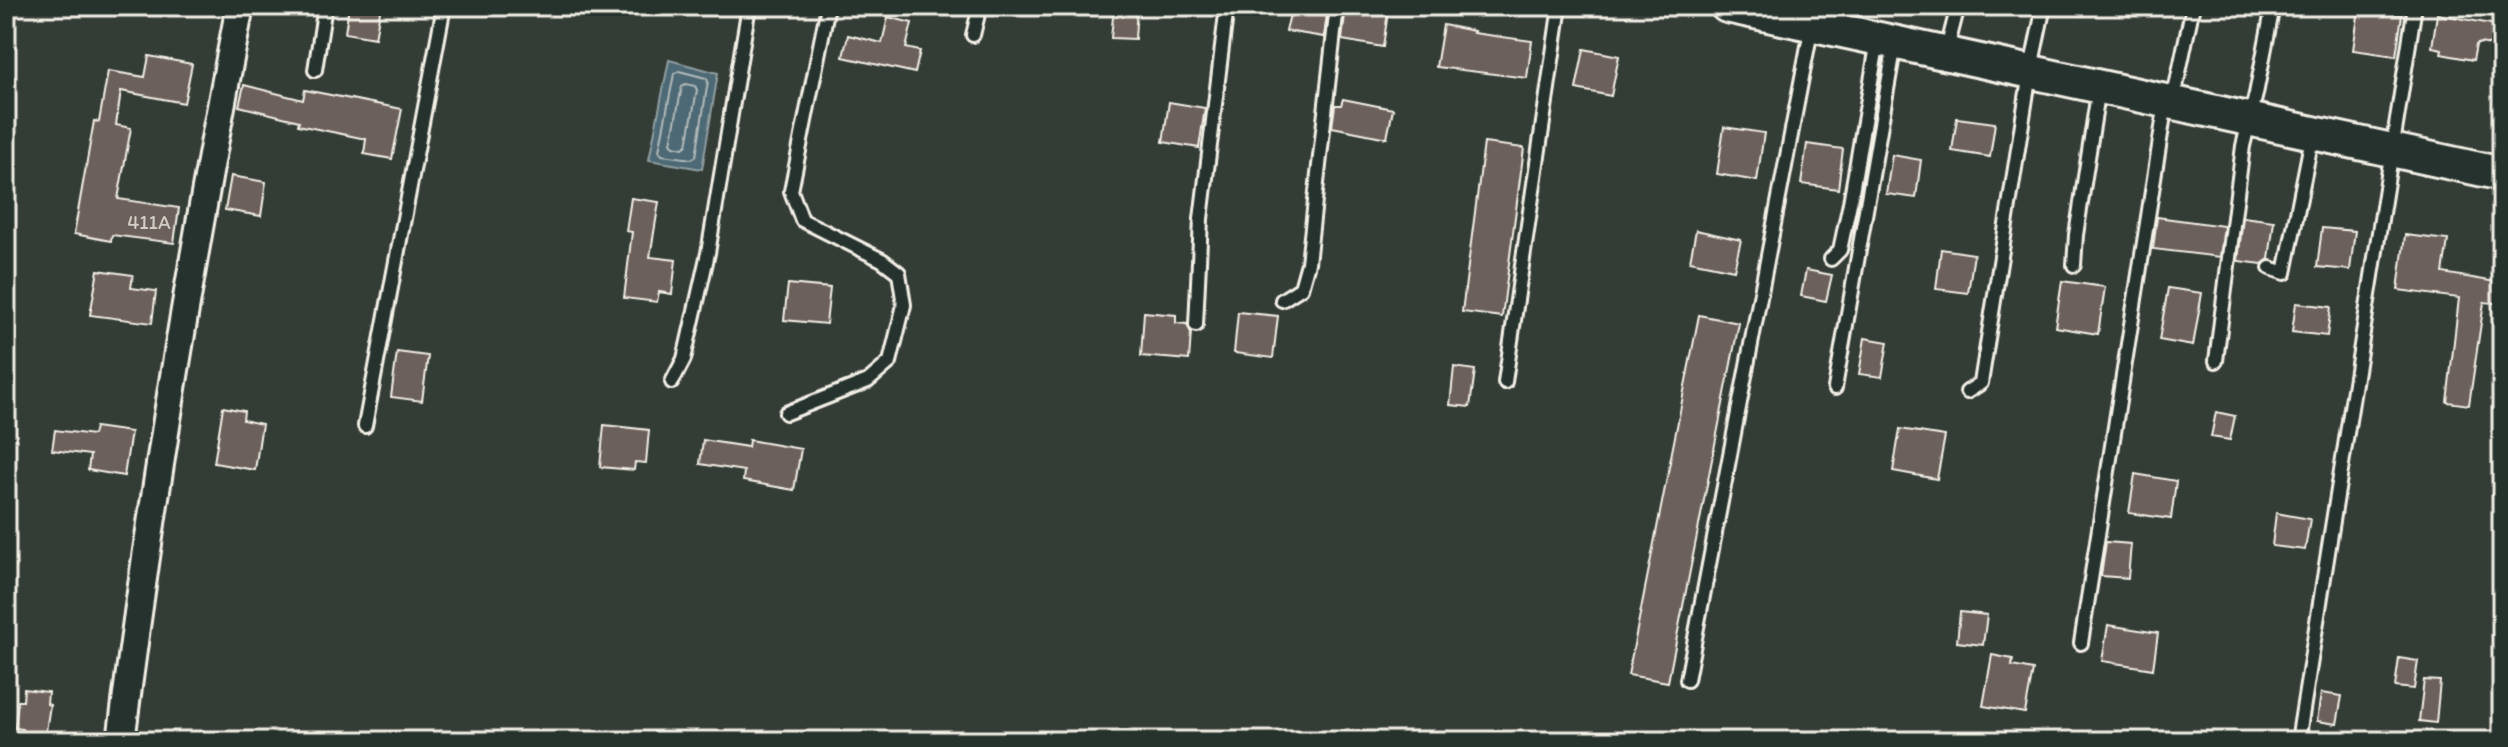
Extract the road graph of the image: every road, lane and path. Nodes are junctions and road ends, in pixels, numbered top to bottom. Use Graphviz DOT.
graph roads {
  1 [pos="240,6"];
  2 [pos="325,6"];
  3 [pos="444,6"];
  4 [pos="749,6"];
  5 [pos="828,6"];
  6 [pos="980,6"];
  7 [pos="1227,6"];
  8 [pos="1337,6"];
  9 [pos="1560,6"];
  10 [pos="1727,6"];
  11 [pos="1958,6"];
  12 [pos="2044,6"];
  13 [pos="2193,6"];
  14 [pos="2273,6"];
  15 [pos="2415,6"];
  16 [pos="1812,25"];
  17 [pos="973,35"];
  18 [pos="1886,42"];
  19 [pos="1946,55"];
  20 [pos="315,70"];
  21 [pos="2030,73"];
  22 [pos="2099,87"];
  23 [pos="2169,103"];
  24 [pos="2250,120"];
  25 [pos="2313,133"];
  26 [pos="2391,150"];
  27 [pos="2502,174"];
  28 [pos="1831,259"];
  29 [pos="2074,265"];
  30 [pos="2270,268"];
  31 [pos="1282,300"];
  32 [pos="1196,325"];
  33 [pos="2216,361"];
  34 [pos="672,382"];
  35 [pos="1505,382"];
  36 [pos="1835,388"];
  37 [pos="1967,392"];
  38 [pos="786,413"];
  39 [pos="365,426"];
  40 [pos="2081,643"];
  41 [pos="1687,680"];
  42 [pos="121,741"];
  43 [pos="2298,741"];
  1 -- 42 [label="street"];
  2 -- 20 [label="lane"];
  3 -- 39 [label="lane"];
  4 -- 34 [label="lane"];
  5 -- 38 [label="lane"];
  6 -- 17 [label="lane"];
  7 -- 32 [label="lane"];
  8 -- 31 [label="lane"];
  9 -- 35 [label="lane"];
  10 -- 16 [label="street"];
  11 -- 19 [label="lane"];
  12 -- 21 [label="lane"];
  13 -- 23 [label="lane"];
  14 -- 24 [label="lane"];
  15 -- 26 [label="lane"];
  16 -- 18 [label="street"];
  16 -- 41 [label="lane"];
  18 -- 19 [label="street"];
  18 -- 28 [label="lane"];
  18 -- 36 [label="lane"];
  19 -- 21 [label="street"];
  21 -- 22 [label="street"];
  21 -- 37 [label="lane"];
  22 -- 23 [label="street"];
  22 -- 29 [label="lane"];
  23 -- 24 [label="street"];
  23 -- 40 [label="lane"];
  24 -- 25 [label="street"];
  24 -- 33 [label="lane"];
  25 -- 26 [label="street"];
  25 -- 30 [label="lane"];
  26 -- 27 [label="street"];
  26 -- 43 [label="lane"];
}
